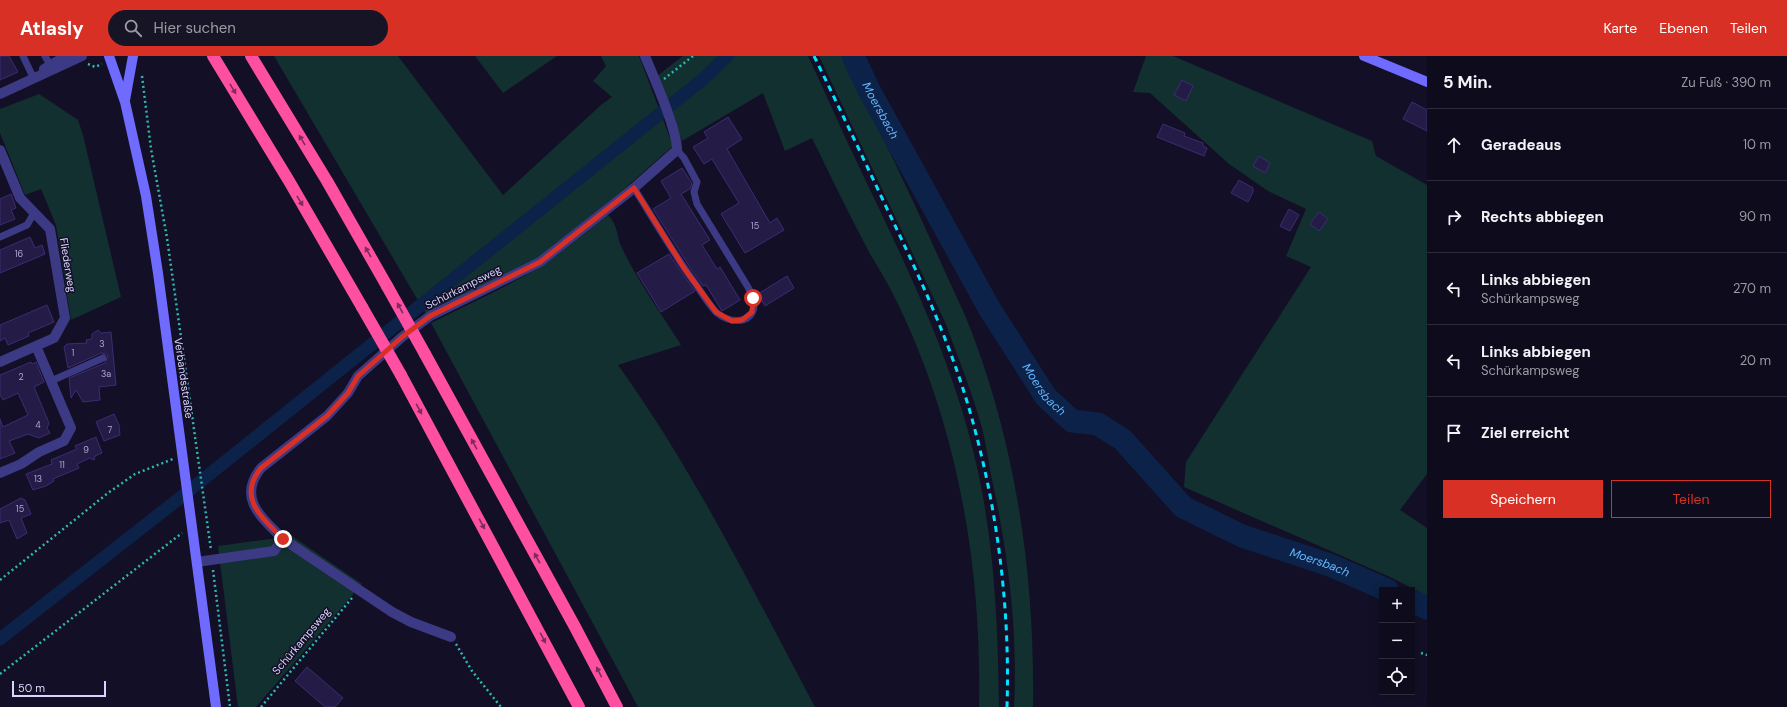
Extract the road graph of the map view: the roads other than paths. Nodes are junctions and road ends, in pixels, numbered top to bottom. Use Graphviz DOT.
graph roads {
  1 [pos="23,56"];
  2 [pos="66,56"];
  3 [pos="82,56"];
  4 [pos="109,56"];
  5 [pos="133,56"];
  6 [pos="213,56"];
  7 [pos="251,56"];
  8 [pos="645,56"];
  9 [pos="1364,56"];
  10 [pos="48,60"];
  11 [pos="33,77"];
  12 [pos="1427,82"];
  13 [pos="0,94"];
  14 [pos="125,102"];
  15 [pos="0,150"];
  16 [pos="677,150"];
  17 [pos="634,188"];
  18 [pos="34,213"];
  19 [pos="0,237"];
  20 [pos="36,346"];
  21 [pos="103,358"];
  22 [pos="0,362"];
  23 [pos="51,381"];
  24 [pos="0,473"];
  25 [pos="283,539"];
  26 [pos="197,562"];
  27 [pos="451,637"];
  28 [pos="216,707"];
  29 [pos="579,707"];
  30 [pos="616,707"];
  1 -- 11 [label="lane"];
  2 -- 10 [label="street"];
  3 -- 11 [label="street"];
  4 -- 14 [label="main road, Verbandsstraße"];
  5 -- 14 [label="main road"];
  6 -- 29 [label="highway, one-way, bridge"];
  30 -- 7 [label="highway, one-way, bridge"];
  8 -- 16 [label="street"];
  9 -- 12 [label="main road"];
  10 -- 11 [label="street"];
  11 -- 13 [label="street"];
  14 -- 26 [label="main road, Verbandsstraße"];
  15 -- 18 [label="street, Fliederweg"];
  16 -- 17 [label="street, Schürkampsweg"];
  16 -- 17 [label="lane"];
  17 -- 25 [label="street, Schürkampsweg"];
  18 -- 19 [label="lane"];
  18 -- 20 [label="street, Fliederweg"];
  20 -- 22 [label="street, Fliederweg"];
  20 -- 23 [label="street"];
  21 -- 23 [label="lane"];
  23 -- 24 [label="street"];
  25 -- 26 [label="street"];
  25 -- 27 [label="street, Schürkampsweg"];
  26 -- 28 [label="main road, Verbandsstraße"];
}
